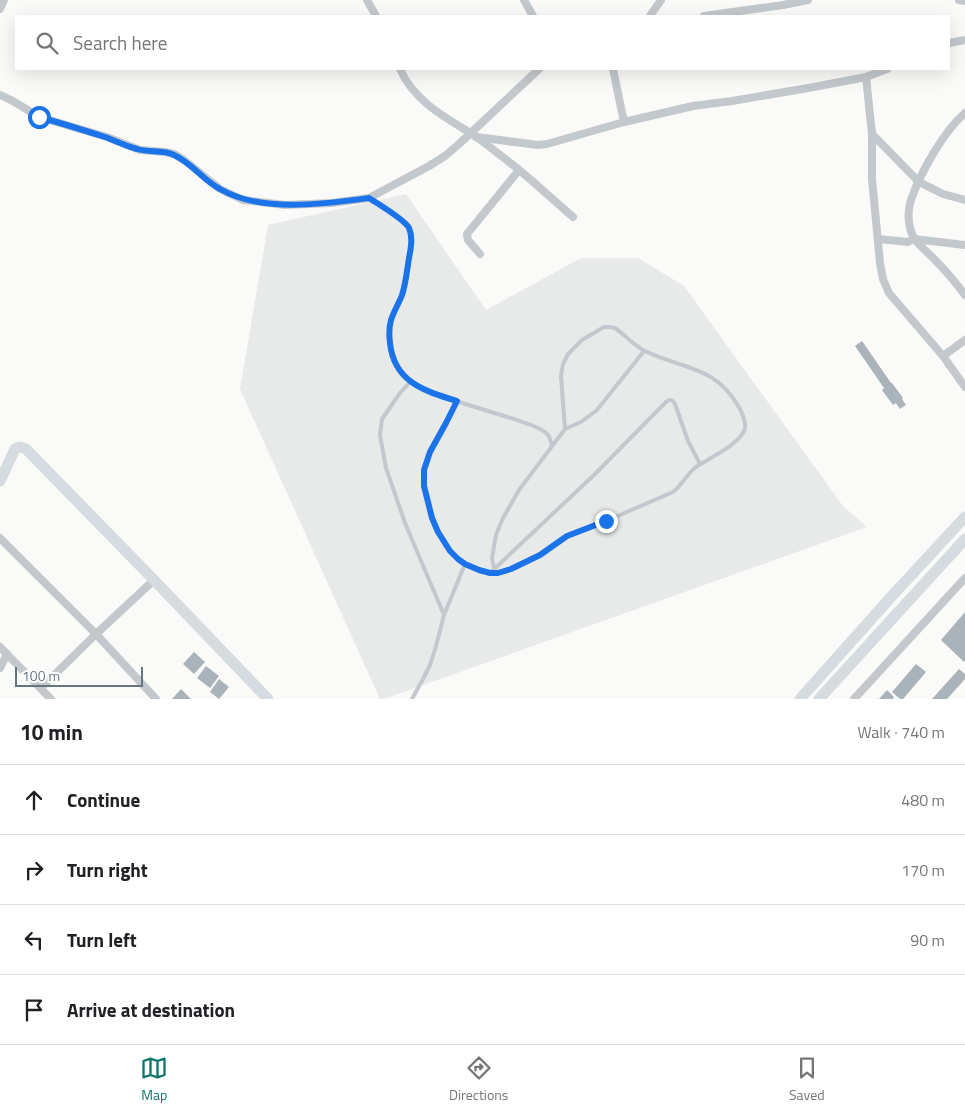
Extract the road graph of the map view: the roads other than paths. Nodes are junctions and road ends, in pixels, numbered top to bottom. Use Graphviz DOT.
graph roads {
  1 [pos="4,0"];
  2 [pos="367,0"];
  3 [pos="524,0"];
  4 [pos="661,0"];
  5 [pos="808,0"];
  6 [pos="959,0"];
  7 [pos="965,2"];
  8 [pos="0,8"];
  9 [pos="375,15"];
  10 [pos="532,15"];
  11 [pos="651,15"];
  12 [pos="711,15"];
  13 [pos="965,40"];
  14 [pos="950,43"];
  15 [pos="400,70"];
  16 [pos="538,70"];
  17 [pos="613,70"];
  18 [pos="884,70"];
  19 [pos="866,76"];
  20 [pos="1,94"];
  21 [pos="965,113"];
  22 [pos="624,122"];
  23 [pos="872,134"];
  24 [pos="473,135"];
  25 [pos="520,170"];
  26 [pos="919,182"];
  27 [pos="369,198"];
  28 [pos="965,200"];
  29 [pos="572,217"];
  30 [pos="878,238"];
  31 [pos="914,239"];
  32 [pos="965,245"];
  33 [pos="480,254"];
  34 [pos="965,295"];
  35 [pos="965,340"];
  36 [pos="644,350"];
  37 [pos="943,356"];
  38 [pos="410,382"];
  39 [pos="965,387"];
  40 [pos="457,401"];
  41 [pos="565,430"];
  42 [pos="552,446"];
  43 [pos="700,464"];
  44 [pos="0,481"];
  45 [pos="965,517"];
  46 [pos="0,538"];
  47 [pos="965,539"];
  48 [pos="465,564"];
  49 [pos="494,569"];
  50 [pos="490,573"];
  51 [pos="965,578"];
  52 [pos="154,580"];
  53 [pos="444,615"];
  54 [pos="96,634"];
  55 [pos="0,647"];
  56 [pos="6,654"];
  57 [pos="0,668"];
  58 [pos="41,688"];
  59 [pos="265,698"];
  60 [pos="51,699"];
  61 [pos="156,699"];
  62 [pos="412,699"];
  63 [pos="800,699"];
  64 [pos="819,699"];
  65 [pos="854,699"];
  1 -- 8 [label="street"];
  2 -- 9 [label="street"];
  3 -- 10 [label="street"];
  4 -- 11 [label="street"];
  5 -- 12 [label="street"];
  6 -- 7 [label="street"];
  13 -- 14 [label="street"];
  15 -- 24 [label="street"];
  16 -- 24 [label="street"];
  17 -- 22 [label="street"];
  18 -- 19 [label="street"];
  19 -- 22 [label="street"];
  19 -- 23 [label="street"];
  20 -- 27 [label="street"];
  21 -- 26 [label="street"];
  22 -- 24 [label="street"];
  23 -- 26 [label="street"];
  23 -- 30 [label="street"];
  24 -- 25 [label="street"];
  24 -- 27 [label="street"];
  25 -- 29 [label="street"];
  25 -- 33 [label="street"];
  26 -- 28 [label="street"];
  26 -- 31 [label="street"];
  27 -- 38 [label="lane"];
  30 -- 31 [label="street"];
  30 -- 37 [label="street"];
  31 -- 32 [label="street"];
  31 -- 34 [label="street"];
  35 -- 37 [label="street"];
  36 -- 41 [label="lane"];
  36 -- 41 [label="lane"];
  36 -- 43 [label="lane"];
  37 -- 39 [label="street"];
  38 -- 40 [label="lane"];
  38 -- 53 [label="lane"];
  40 -- 42 [label="lane"];
  40 -- 48 [label="lane"];
  41 -- 42 [label="lane"];
  42 -- 49 [label="lane"];
  43 -- 49 [label="lane"];
  43 -- 50 [label="lane"];
  44 -- 52 [label="main road"];
  45 -- 63 [label="main road"];
  46 -- 54 [label="street"];
  47 -- 64 [label="main road"];
  48 -- 50 [label="lane"];
  48 -- 53 [label="lane"];
  49 -- 50 [label="lane"];
  51 -- 65 [label="street"];
  52 -- 54 [label="street"];
  52 -- 59 [label="main road"];
  53 -- 62 [label="lane"];
  54 -- 58 [label="street"];
  54 -- 61 [label="street"];
  55 -- 56 [label="street"];
  56 -- 57 [label="street"];
  56 -- 58 [label="street"];
  58 -- 60 [label="street"];
}
